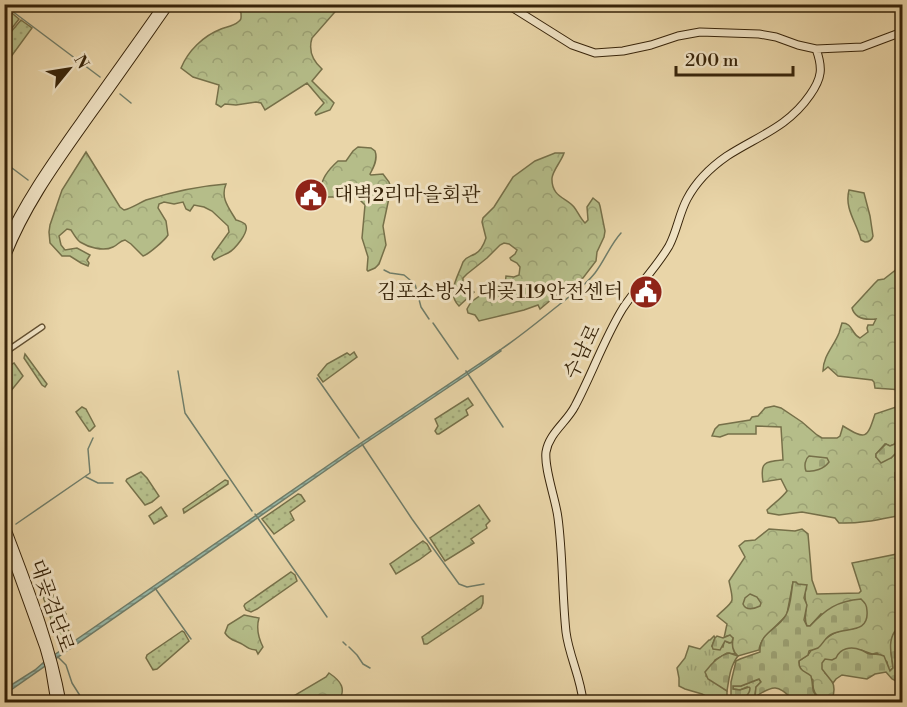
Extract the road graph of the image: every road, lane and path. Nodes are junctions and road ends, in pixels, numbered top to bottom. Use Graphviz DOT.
graph roads {
  1 [pos="163,4"];
  2 [pos="170,4"];
  3 [pos="495,4"];
  4 [pos="903,32"];
  5 [pos="816,49"];
  6 [pos="4,244"];
  7 [pos="4,263"];
  8 [pos="42,327"];
  9 [pos="4,353"];
  10 [pos="4,521"];
  11 [pos="4,537"];
  12 [pos="46,647"];
  13 [pos="51,665"];
  14 [pos="56,702"];
  15 [pos="62,702"];
  16 [pos="583,702"];
  1 -- 6 [label="street"];
  2 -- 7 [label="street"];
  3 -- 5 [label="street"];
  4 -- 5 [label="street"];
  5 -- 16 [label="street, 수남로"];
  8 -- 9 [label="street"];
  10 -- 12 [label="street, 대곶검단로"];
  11 -- 12 [label="street, 대곶검단로"];
  12 -- 13 [label="street, 대곶검단로"];
  13 -- 14 [label="street, 대곶검단로"];
  13 -- 15 [label="street, 대곶검단로"];
}
